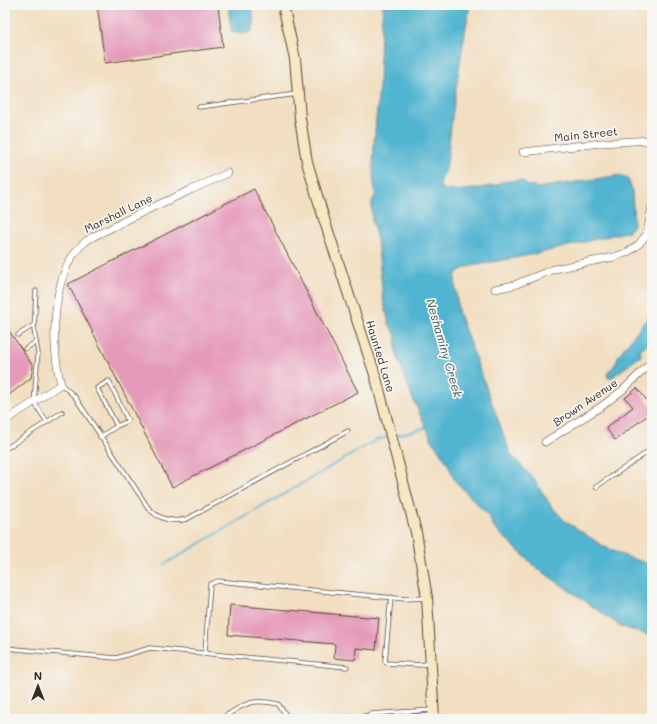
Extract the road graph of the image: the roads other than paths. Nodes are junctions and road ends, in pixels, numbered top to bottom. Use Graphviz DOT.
graph roads {
  1 [pos="283,5"];
  2 [pos="298,94"];
  3 [pos="199,107"];
  4 [pos="652,140"];
  5 [pos="523,152"];
  6 [pos="228,173"];
  7 [pos="652,206"];
  8 [pos="496,289"];
  9 [pos="36,291"];
  10 [pos="34,325"];
  11 [pos="18,335"];
  12 [pos="36,342"];
  13 [pos="25,349"];
  14 [pos="652,362"];
  15 [pos="61,384"];
  16 [pos="34,402"];
  17 [pos="62,412"];
  18 [pos="5,421"];
  19 [pos="47,422"];
  20 [pos="117,426"];
  21 [pos="348,431"];
  22 [pos="100,437"];
  23 [pos="545,442"];
  24 [pos="5,449"];
  25 [pos="652,449"];
  26 [pos="596,487"];
  27 [pos="391,597"];
  28 [pos="427,598"];
  29 [pos="5,648"];
  30 [pos="205,653"];
  31 [pos="430,663"];
  32 [pos="347,667"];
  33 [pos="434,715"];
  34 [pos="366,718"];
  35 [pos="221,719"];
  36 [pos="289,719"];
  37 [pos="332,719"];
  38 [pos="379,719"];
  1 -- 2 [label="street, Haunted Lane"];
  2 -- 3 [label="lane"];
  2 -- 28 [label="street, Haunted Lane"];
  4 -- 5 [label="street, Main Street"];
  6 -- 15 [label="street, Marshall Lane"];
  7 -- 8 [label="street"];
  9 -- 10 [label="lane"];
  10 -- 11 [label="lane"];
  10 -- 12 [label="lane"];
  12 -- 13 [label="lane"];
  12 -- 16 [label="lane"];
  14 -- 23 [label="street, Brown Avenue"];
  15 -- 16 [label="street"];
  15 -- 22 [label="lane"];
  16 -- 18 [label="street"];
  16 -- 19 [label="lane"];
  17 -- 19 [label="lane"];
  19 -- 24 [label="lane"];
  20 -- 20 [label="lane"];
  20 -- 22 [label="lane"];
  21 -- 22 [label="lane"];
  25 -- 26 [label="lane"];
  27 -- 28 [label="lane"];
  27 -- 30 [label="lane"];
  27 -- 31 [label="lane"];
  28 -- 31 [label="street, Haunted Lane"];
  29 -- 30 [label="lane"];
  30 -- 32 [label="lane"];
  31 -- 33 [label="street, Haunted Lane"];
  33 -- 34 [label="lane"];
  33 -- 38 [label="lane"];
  34 -- 37 [label="lane"];
  35 -- 36 [label="lane"];
}
